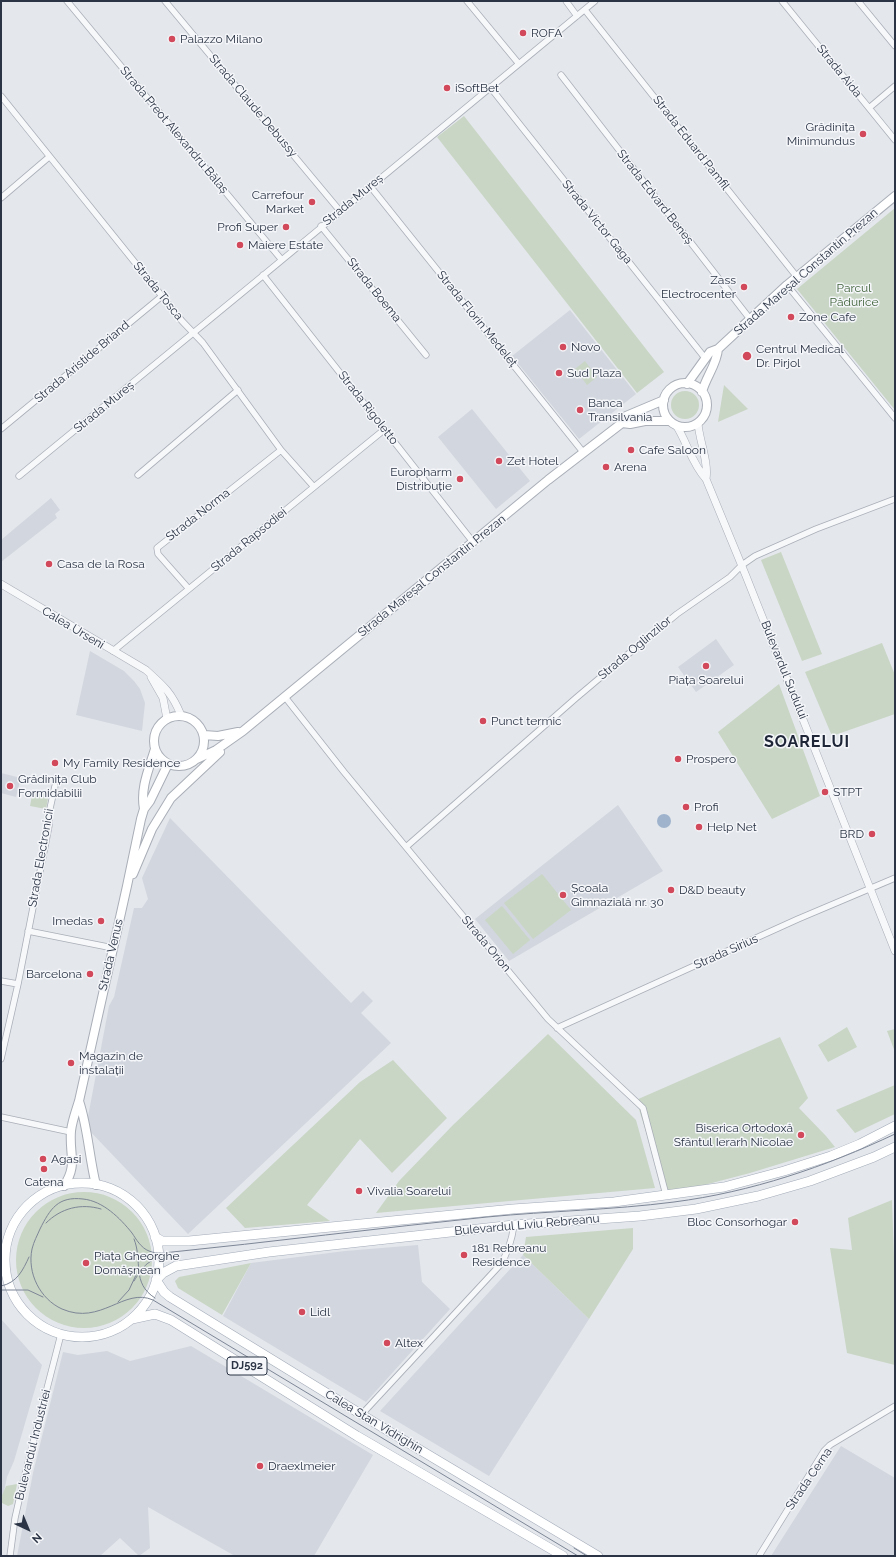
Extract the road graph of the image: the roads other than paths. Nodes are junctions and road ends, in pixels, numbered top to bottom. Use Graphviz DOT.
graph roads {
  1 [pos="67,1"];
  2 [pos="165,1"];
  3 [pos="467,1"];
  4 [pos="566,1"];
  5 [pos="595,1"];
  6 [pos="782,1"];
  7 [pos="858,1"];
  8 [pos="585,10"];
  9 [pos="577,16"];
  10 [pos="895,46"];
  11 [pos="519,64"];
  12 [pos="561,75"];
  13 [pos="895,86"];
  14 [pos="490,87"];
  15 [pos="2,99"];
  16 [pos="869,108"];
  17 [pos="895,140"];
  18 [pos="49,158"];
  19 [pos="370,186"];
  20 [pos="895,196"];
  21 [pos="1,198"];
  22 [pos="340,211"];
  23 [pos="321,226"];
  24 [pos="281,259"];
  25 [pos="263,275"];
  26 [pos="797,277"];
  27 [pos="787,285"];
  28 [pos="162,296"];
  29 [pos="750,319"];
  30 [pos="194,334"];
  31 [pos="718,349"];
  32 [pos="426,355"];
  33 [pos="705,358"];
  34 [pos="687,384"];
  35 [pos="238,390"];
  36 [pos="702,392"];
  37 [pos="664,400"];
  38 [pos="895,418"];
  39 [pos="622,422"];
  40 [pos="672,423"];
  41 [pos="698,423"];
  42 [pos="1,429"];
  43 [pos="385,429"];
  44 [pos="281,450"];
  45 [pos="583,452"];
  46 [pos="19,476"];
  47 [pos="138,476"];
  48 [pos="706,479"];
  49 [pos="314,487"];
  50 [pos="895,499"];
  51 [pos="473,542"];
  52 [pos="742,565"];
  53 [pos="1,584"];
  54 [pos="190,589"];
  55 [pos="113,651"];
  56 [pos="146,670"];
  57 [pos="285,697"];
  58 [pos="182,716"];
  59 [pos="167,719"];
  60 [pos="241,733"];
  61 [pos="204,735"];
  62 [pos="155,749"];
  63 [pos="197,759"];
  64 [pos="168,764"];
  65 [pos="54,786"];
  66 [pos="144,809"];
  67 [pos="406,847"];
  68 [pos="895,878"];
  69 [pos="127,886"];
  70 [pos="870,889"];
  71 [pos="28,931"];
  72 [pos="113,948"];
  73 [pos="895,951"];
  74 [pos="1,981"];
  75 [pos="18,984"];
  76 [pos="558,1028"];
  77 [pos="1,1059"];
  78 [pos="79,1101"];
  79 [pos="1,1117"];
  80 [pos="895,1126"];
  81 [pos="71,1132"];
  82 [pos="895,1147"];
  83 [pos="96,1185"];
  84 [pos="64,1186"];
  85 [pos="666,1195"];
  86 [pos="514,1225"];
  87 [pos="155,1237"];
  88 [pos="7,1242"];
  89 [pos="1,1256"];
  90 [pos="1,1278"];
  91 [pos="156,1280"];
  92 [pos="8,1284"];
  93 [pos="132,1319"];
  94 [pos="61,1334"];
  95 [pos="895,1406"];
  96 [pos="362,1414"];
  97 [pos="10,1556"];
  98 [pos="563,1556"];
  99 [pos="598,1556"];
  100 [pos="759,1556"];
  1 -- 24 [label="street, Strada Preot Alexandru Bălaș"];
  2 -- 22 [label="street, Strada Claude Debussy"];
  3 -- 11 [label="street"];
  4 -- 9 [label="street"];
  5 -- 8 [label="street, Strada Mureș"];
  6 -- 16 [label="street, Strada Aida"];
  7 -- 10 [label="street"];
  8 -- 9 [label="street, Strada Mureș"];
  8 -- 26 [label="street, Strada Eduard Pamfil"];
  9 -- 11 [label="street, Strada Mureș"];
  11 -- 14 [label="street, Strada Mureș"];
  12 -- 29 [label="street, Strada Edvard Beneș"];
  13 -- 16 [label="street"];
  14 -- 19 [label="street, Strada Mureș"];
  14 -- 33 [label="street, Strada Victor Gaga"];
  15 -- 18 [label="street, Strada Tosca"];
  16 -- 17 [label="street, Strada Aida"];
  18 -- 21 [label="street"];
  18 -- 28 [label="street, Strada Tosca"];
  19 -- 22 [label="street, Strada Mureș"];
  19 -- 45 [label="street, Strada Florin Medeleț"];
  20 -- 26 [label="main road, Strada Mareșal Constantin Prezan"];
  22 -- 23 [label="street, Strada Mureș"];
  23 -- 24 [label="street, Strada Mureș"];
  23 -- 32 [label="street, Strada Boema"];
  24 -- 25 [label="street, Strada Mureș"];
  25 -- 30 [label="street, Strada Mureș"];
  25 -- 43 [label="street, Strada Rigoletto"];
  26 -- 27 [label="main road, Strada Mareșal Constantin Prezan"];
  27 -- 29 [label="main road, Strada Mareșal Constantin Prezan"];
  27 -- 38 [label="street"];
  28 -- 30 [label="street, Strada Tosca"];
  28 -- 42 [label="street, Strada Aristide Briand"];
  29 -- 31 [label="main road, Strada Mareșal Constantin Prezan"];
  30 -- 35 [label="street, Strada Tosca"];
  30 -- 46 [label="street, Strada Mureș"];
  31 -- 33 [label="main road, Strada Mareșal Constantin Prezan"];
  31 -- 36 [label="main road, Strada Mareșal Constantin Prezan"];
  33 -- 34 [label="main road, Strada Mareșal Constantin Prezan"];
  34 -- 36 [label="main road"];
  34 -- 37 [label="main road"];
  35 -- 44 [label="street, Strada Tosca"];
  35 -- 47 [label="street"];
  36 -- 41 [label="main road"];
  37 -- 39 [label="main road, Strada Mareșal Constantin Prezan"];
  37 -- 40 [label="main road"];
  39 -- 40 [label="main road"];
  39 -- 45 [label="main road, Strada Mareșal Constantin Prezan"];
  40 -- 41 [label="main road"];
  40 -- 48 [label="street, Bulevardul Sudului"];
  41 -- 48 [label="street, Bulevardul Sudului"];
  43 -- 49 [label="street, Strada Rapsodiei"];
  43 -- 51 [label="street, Strada Rigoletto"];
  44 -- 49 [label="street, Strada Tosca"];
  44 -- 54 [label="street, Strada Norma"];
  45 -- 51 [label="main road, Strada Mareșal Constantin Prezan"];
  48 -- 52 [label="street, Bulevardul Sudului"];
  49 -- 54 [label="street, Strada Rapsodiei"];
  50 -- 52 [label="street, Strada Oglinzilor"];
  51 -- 57 [label="main road, Strada Mareșal Constantin Prezan"];
  52 -- 67 [label="street, Strada Oglinzilor"];
  52 -- 70 [label="street, Bulevardul Sudului"];
  53 -- 55 [label="street, Calea Urseni"];
  54 -- 55 [label="street, Strada Rapsodiei"];
  55 -- 56 [label="street, Calea Urseni"];
  56 -- 58 [label="street, Calea Urseni"];
  56 -- 59 [label="street, Calea Urseni"];
  57 -- 60 [label="main road, Strada Mareșal Constantin Prezan"];
  57 -- 67 [label="street, Strada Orion"];
  58 -- 59 [label="main road"];
  58 -- 61 [label="main road"];
  59 -- 62 [label="main road"];
  60 -- 61 [label="main road, Strada Mareșal Constantin Prezan"];
  60 -- 63 [label="main road, Strada Mareșal Constantin Prezan"];
  60 -- 69 [label="main road"];
  61 -- 63 [label="main road"];
  62 -- 64 [label="main road"];
  62 -- 66 [label="main road, Strada Venus"];
  63 -- 64 [label="main road"];
  64 -- 66 [label="main road, Strada Venus"];
  65 -- 71 [label="street, Strada Electronicii"];
  66 -- 69 [label="main road, Strada Venus"];
  67 -- 76 [label="street, Strada Orion"];
  68 -- 70 [label="street, Strada Sirius"];
  69 -- 72 [label="main road, Strada Venus"];
  70 -- 73 [label="street, Bulevardul Sudului"];
  70 -- 76 [label="street, Strada Sirius"];
  71 -- 72 [label="street"];
  71 -- 75 [label="street, Strada Electronicii"];
  72 -- 78 [label="main road, Strada Venus"];
  74 -- 75 [label="street"];
  75 -- 77 [label="street, Strada Electronicii"];
  76 -- 85 [label="street, Strada Orion"];
  78 -- 81 [label="main road, Strada Venus"];
  78 -- 83 [label="main road, Strada Venus"];
  79 -- 81 [label="street"];
  80 -- 85 [label="main road, Bulevardul Liviu Rebreanu"];
  81 -- 84 [label="main road, Strada Venus"];
  82 -- 86 [label="main road, Bulevardul Liviu Rebreanu"];
  83 -- 84 [label="main road, DJ592"];
  83 -- 87 [label="main road, DJ592"];
  84 -- 88 [label="main road, DJ592"];
  85 -- 87 [label="main road, Bulevardul Liviu Rebreanu"];
  86 -- 91 [label="main road, Bulevardul Liviu Rebreanu"];
  86 -- 96 [label="street"];
  87 -- 91 [label="main road, DJ592"];
  88 -- 89 [label="main road, DJ592"];
  88 -- 92 [label="main road, DJ592"];
  90 -- 92 [label="main road, DJ592"];
  91 -- 93 [label="main road, DJ592"];
  91 -- 96 [label="main road, Calea Stan Vidrighin / DJ592"];
  92 -- 94 [label="main road, DJ592"];
  93 -- 94 [label="main road, DJ592"];
  93 -- 98 [label="main road, Calea Stan Vidrighin / DJ592"];
  94 -- 97 [label="street, Bulevardul Industriei"];
  95 -- 100 [label="street, Strada Cerna"];
  96 -- 99 [label="main road, Calea Stan Vidrighin / DJ592"];
}
